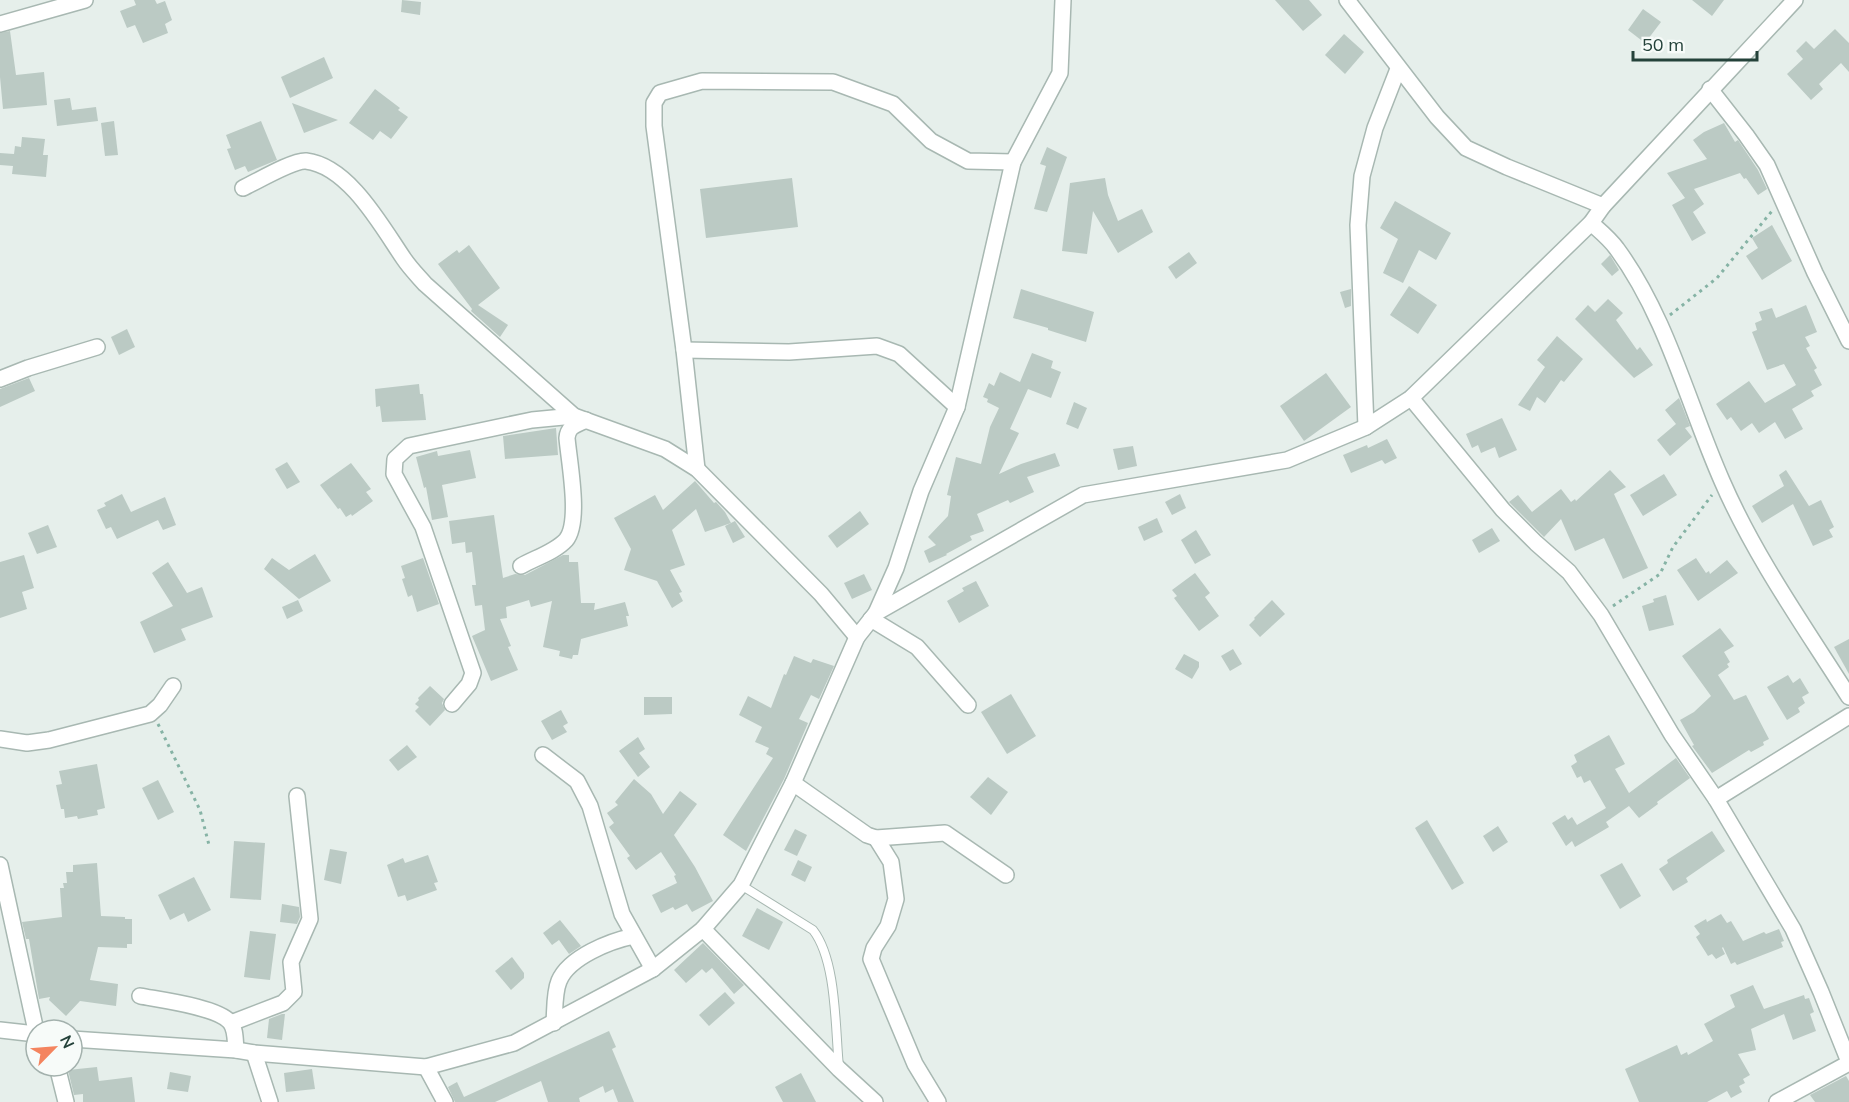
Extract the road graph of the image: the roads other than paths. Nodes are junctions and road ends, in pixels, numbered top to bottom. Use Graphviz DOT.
graph roads {
  1 [pos="85,0"];
  2 [pos="1063,0"];
  3 [pos="1347,0"];
  4 [pos="1795,0"];
  5 [pos="0,24"];
  6 [pos="1398,69"];
  7 [pos="1710,89"];
  8 [pos="1013,162"];
  9 [pos="243,188"];
  10 [pos="1603,206"];
  11 [pos="1592,223"];
  12 [pos="1849,341"];
  13 [pos="97,347"];
  14 [pos="684,350"];
  15 [pos="0,380"];
  16 [pos="1411,398"];
  17 [pos="957,407"];
  18 [pos="580,418"];
  19 [pos="1366,427"];
  20 [pos="698,469"];
  21 [pos="521,566"];
  22 [pos="873,616"];
  23 [pos="857,637"];
  24 [pos="173,686"];
  25 [pos="1849,696"];
  26 [pos="452,704"];
  27 [pos="968,705"];
  28 [pos="1849,716"];
  29 [pos="0,739"];
  30 [pos="543,754"];
  31 [pos="793,783"];
  32 [pos="297,796"];
  33 [pos="1716,799"];
  34 [pos="876,838"];
  35 [pos="0,865"];
  36 [pos="1006,875"];
  37 [pos="741,885"];
  38 [pos="703,929"];
  39 [pos="634,936"];
  40 [pos="653,969"];
  41 [pos="140,996"];
  42 [pos="33,1018"];
  43 [pos="231,1023"];
  44 [pos="554,1023"];
  45 [pos="0,1030"];
  46 [pos="24,1032"];
  47 [pos="84,1040"];
  48 [pos="236,1050"];
  49 [pos="254,1053"];
  50 [pos="1849,1063"];
  51 [pos="426,1067"];
  52 [pos="839,1069"];
  53 [pos="60,1078"];
  54 [pos="66,1102"];
  55 [pos="270,1102"];
  56 [pos="446,1102"];
  57 [pos="875,1102"];
  58 [pos="938,1102"];
  59 [pos="1777,1102"];
  1 -- 5 [label="street"];
  2 -- 8 [label="street"];
  3 -- 6 [label="street"];
  4 -- 7 [label="street"];
  6 -- 10 [label="street"];
  6 -- 19 [label="street"];
  7 -- 10 [label="street"];
  7 -- 12 [label="street"];
  8 -- 14 [label="street"];
  8 -- 17 [label="street"];
  9 -- 18 [label="street"];
  10 -- 11 [label="street"];
  11 -- 16 [label="street"];
  11 -- 25 [label="street"];
  13 -- 15 [label="street"];
  14 -- 17 [label="street"];
  14 -- 20 [label="street"];
  16 -- 19 [label="street"];
  16 -- 33 [label="street"];
  17 -- 22 [label="street"];
  18 -- 20 [label="street"];
  18 -- 21 [label="street"];
  18 -- 26 [label="street"];
  19 -- 22 [label="street"];
  20 -- 23 [label="street"];
  22 -- 23 [label="street"];
  22 -- 27 [label="street"];
  23 -- 31 [label="street"];
  24 -- 29 [label="street"];
  28 -- 33 [label="street"];
  30 -- 39 [label="street"];
  31 -- 34 [label="street"];
  31 -- 37 [label="street"];
  32 -- 43 [label="street"];
  33 -- 50 [label="street"];
  34 -- 36 [label="street"];
  34 -- 58 [label="street"];
  35 -- 42 [label="street"];
  37 -- 38 [label="street"];
  37 -- 52 [label="lane"];
  38 -- 40 [label="street"];
  38 -- 52 [label="street"];
  39 -- 40 [label="street"];
  39 -- 44 [label="street"];
  40 -- 44 [label="street"];
  41 -- 43 [label="street"];
  43 -- 48 [label="street"];
  44 -- 51 [label="street"];
  45 -- 46 [label="street"];
  47 -- 48 [label="street"];
  48 -- 49 [label="street"];
  49 -- 51 [label="street"];
  49 -- 55 [label="street"];
  50 -- 59 [label="street"];
  51 -- 56 [label="street"];
  52 -- 57 [label="street"];
  53 -- 54 [label="street"];
}
